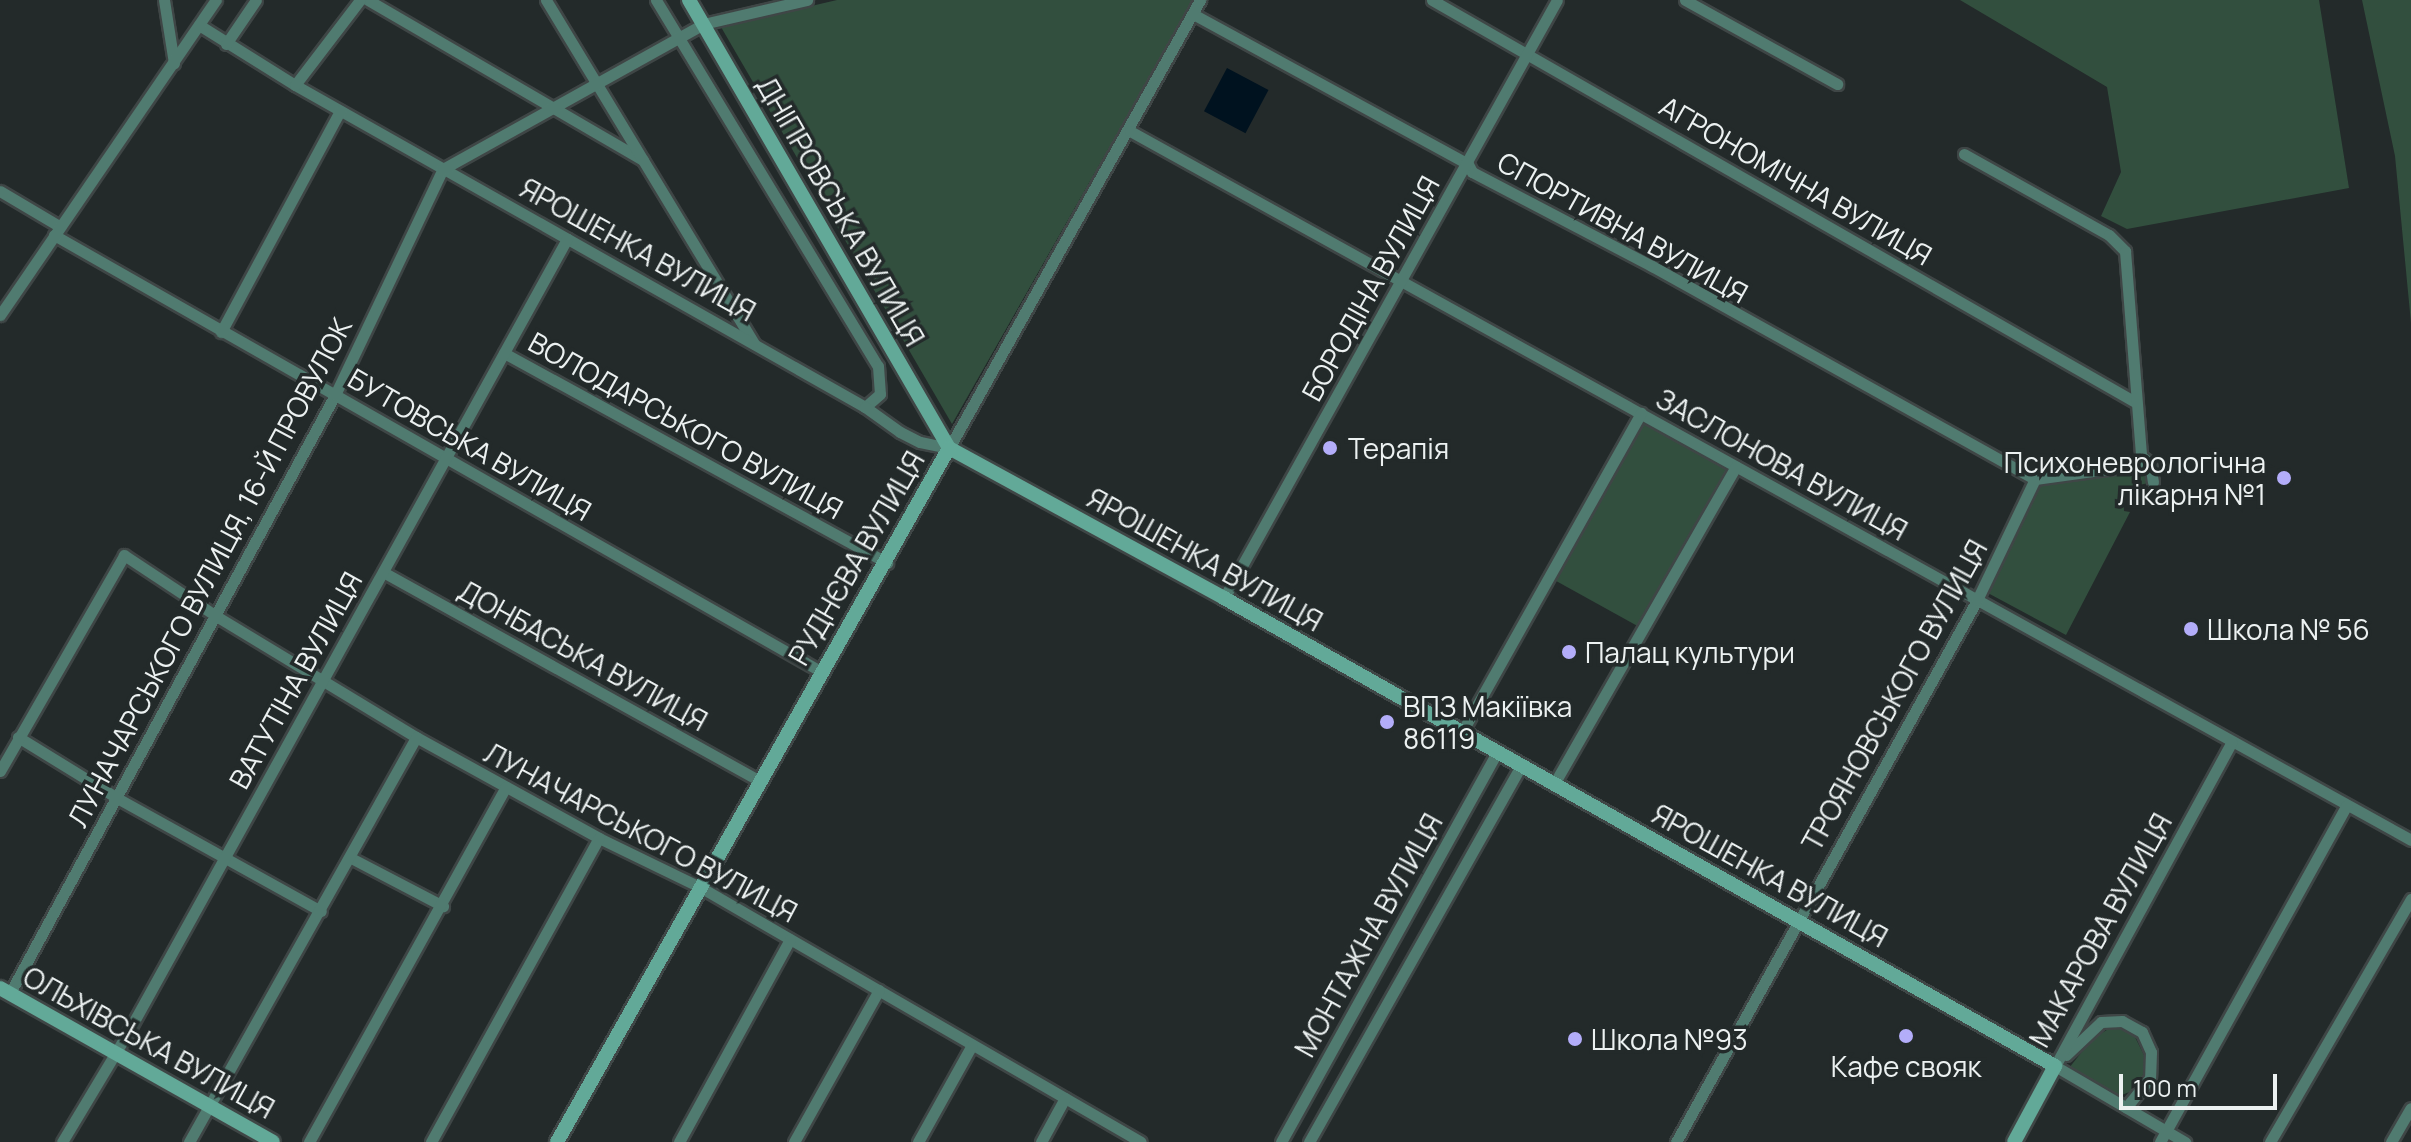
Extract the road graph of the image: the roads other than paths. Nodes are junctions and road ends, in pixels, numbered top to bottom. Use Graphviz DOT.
graph roads {
  1 [pos="164,0"];
  2 [pos="216,0"];
  3 [pos="256,0"];
  4 [pos="360,0"];
  5 [pos="368,0"];
  6 [pos="546,0"];
  7 [pos="656,0"];
  8 [pos="689,0"];
  9 [pos="807,0"];
  10 [pos="1200,0"];
  11 [pos="1432,0"];
  12 [pos="1557,0"];
  13 [pos="1685,0"];
  14 [pos="1193,14"];
  15 [pos="703,24"];
  16 [pos="199,25"];
  17 [pos="680,40"];
  18 [pos="226,44"];
  19 [pos="1527,54"];
  20 [pos="174,63"];
  21 [pos="1837,84"];
  22 [pos="295,85"];
  23 [pos="598,85"];
  24 [pos="554,110"];
  25 [pos="340,111"];
  26 [pos="1130,131"];
  27 [pos="1964,154"];
  28 [pos="643,160"];
  29 [pos="1468,164"];
  30 [pos="443,169"];
  31 [pos="0,191"];
  32 [pos="56,231"];
  33 [pos="567,239"];
  34 [pos="1401,281"];
  35 [pos="0,315"];
  36 [pos="221,332"];
  37 [pos="754,345"];
  38 [pos="504,353"];
  39 [pos="335,395"];
  40 [pos="2135,402"];
  41 [pos="865,407"];
  42 [pos="1641,413"];
  43 [pos="949,448"];
  44 [pos="446,458"];
  45 [pos="2150,463"];
  46 [pos="1736,466"];
  47 [pos="2035,479"];
  48 [pos="2153,482"];
  49 [pos="887,563"];
  50 [pos="383,572"];
  51 [pos="1224,598"];
  52 [pos="1977,600"];
  53 [pos="216,616"];
  54 [pos="822,672"];
  55 [pos="323,679"];
  56 [pos="1462,732"];
  57 [pos="18,737"];
  58 [pos="416,737"];
  59 [pos="2232,742"];
  60 [pos="1497,752"];
  61 [pos="1521,765"];
  62 [pos="0,771"];
  63 [pos="760,781"];
  64 [pos="1554,784"];
  65 [pos="506,787"];
  66 [pos="117,798"];
  67 [pos="2347,805"];
  68 [pos="599,838"];
  69 [pos="2411,840"];
  70 [pos="351,858"];
  71 [pos="223,859"];
  72 [pos="700,887"];
  73 [pos="2411,899"];
  74 [pos="443,906"];
  75 [pos="321,911"];
  76 [pos="1798,920"];
  77 [pos="790,939"];
  78 [pos="879,990"];
  79 [pos="5,991"];
  80 [pos="972,1045"];
  81 [pos="115,1053"];
  82 [pos="2055,1066"];
  83 [pos="1065,1098"];
  84 [pos="208,1105"];
  85 [pos="2126,1108"];
  86 [pos="2411,1108"];
  87 [pos="2163,1137"];
  88 [pos="62,1142"];
  89 [pos="189,1142"];
  90 [pos="273,1142"];
  91 [pos="309,1142"];
  92 [pos="431,1142"];
  93 [pos="557,1142"];
  94 [pos="679,1142"];
  95 [pos="794,1142"];
  96 [pos="918,1142"];
  97 [pos="1041,1142"];
  98 [pos="1141,1142"];
  99 [pos="1281,1142"];
  100 [pos="1309,1142"];
  101 [pos="1676,1142"];
  102 [pos="2014,1142"];
  103 [pos="2185,1142"];
  104 [pos="2270,1142"];
  105 [pos="2391,1142"];
  1 -- 20 [label="street"];
  2 -- 16 [label="street"];
  3 -- 18 [label="street"];
  4 -- 22 [label="street"];
  5 -- 24 [label="street"];
  6 -- 23 [label="street"];
  7 -- 17 [label="street, ДНІПРОВСЬКА ВУЛИЦЯ"];
  8 -- 15 [label="street, ДНІПРОВСЬКА ВУЛИЦЯ"];
  9 -- 15 [label="street"];
  10 -- 14 [label="street, РУДНЄВА ВУЛИЦЯ"];
  11 -- 19 [label="street, АГРОНОМІЧНА ВУЛИЦЯ"];
  12 -- 19 [label="street, БОРОДІНА ВУЛИЦЯ"];
  13 -- 21 [label="street"];
  14 -- 26 [label="street, РУДНЄВА ВУЛИЦЯ"];
  14 -- 29 [label="street, СПОРТИВНА ВУЛИЦЯ"];
  15 -- 17 [label="street"];
  15 -- 43 [label="street, ДНІПРОВСЬКА ВУЛИЦЯ"];
  16 -- 18 [label="street, ЯРОШЕНКА ВУЛИЦЯ"];
  16 -- 20 [label="street"];
  17 -- 23 [label="street"];
  17 -- 41 [label="street, ДНІПРОВСЬКА ВУЛИЦЯ"];
  18 -- 22 [label="street, ЯРОШЕНКА ВУЛИЦЯ"];
  19 -- 29 [label="street, БОРОДІНА ВУЛИЦЯ"];
  19 -- 40 [label="street, АГРОНОМІЧНА ВУЛИЦЯ"];
  20 -- 32 [label="street"];
  22 -- 25 [label="street, ЯРОШЕНКА ВУЛИЦЯ"];
  23 -- 24 [label="street"];
  23 -- 28 [label="street"];
  24 -- 28 [label="street"];
  24 -- 30 [label="street"];
  25 -- 30 [label="street, ЯРОШЕНКА ВУЛИЦЯ"];
  25 -- 36 [label="street"];
  26 -- 34 [label="street, ЗАСЛОНОВА ВУЛИЦЯ"];
  26 -- 43 [label="street, РУДНЄВА ВУЛИЦЯ"];
  27 -- 40 [label="street"];
  28 -- 37 [label="street"];
  29 -- 34 [label="street, БОРОДІНА ВУЛИЦЯ"];
  29 -- 47 [label="street, СПОРТИВНА ВУЛИЦЯ"];
  30 -- 33 [label="street, ЯРОШЕНКА ВУЛИЦЯ"];
  30 -- 39 [label="street, ЛУНАЧАРСЬКОГО ВУЛИЦЯ, 16-Й ПРОВУЛОК"];
  31 -- 32 [label="street, БУТОВСЬКА ВУЛИЦЯ"];
  32 -- 35 [label="street"];
  32 -- 36 [label="street, БУТОВСЬКА ВУЛИЦЯ"];
  33 -- 37 [label="street, ЯРОШЕНКА ВУЛИЦЯ"];
  33 -- 38 [label="street, ВАТУТІНА ВУЛИЦЯ"];
  34 -- 42 [label="street, ЗАСЛОНОВА ВУЛИЦЯ"];
  34 -- 51 [label="street, БОРОДІНА ВУЛИЦЯ"];
  36 -- 39 [label="street, БУТОВСЬКА ВУЛИЦЯ"];
  37 -- 41 [label="street, ЯРОШЕНКА ВУЛИЦЯ"];
  38 -- 44 [label="street, ВАТУТІНА ВУЛИЦЯ"];
  38 -- 49 [label="street, ВОЛОДАРСЬКОГО ВУЛИЦЯ"];
  39 -- 44 [label="street, БУТОВСЬКА ВУЛИЦЯ"];
  39 -- 53 [label="street, ЛУНАЧАРСЬКОГО ВУЛИЦЯ, 16-Й ПРОВУЛОК"];
  40 -- 45 [label="street"];
  41 -- 43 [label="street, ЯРОШЕНКА ВУЛИЦЯ"];
  42 -- 46 [label="street, ЗАСЛОНОВА ВУЛИЦЯ"];
  42 -- 56 [label="street"];
  43 -- 49 [label="street, РУДНЄВА ВУЛИЦЯ"];
  43 -- 51 [label="street, ЯРОШЕНКА ВУЛИЦЯ"];
  44 -- 50 [label="street, ВАТУТІНА ВУЛИЦЯ"];
  44 -- 54 [label="street, БУТОВСЬКА ВУЛИЦЯ"];
  45 -- 47 [label="street"];
  45 -- 48 [label="street"];
  46 -- 52 [label="street, ЗАСЛОНОВА ВУЛИЦЯ"];
  46 -- 64 [label="street"];
  47 -- 52 [label="street, ТРОЯНОВСЬКОГО ВУЛИЦЯ"];
  49 -- 54 [label="street, РУДНЄВА ВУЛИЦЯ"];
  50 -- 55 [label="street, ВАТУТІНА ВУЛИЦЯ"];
  50 -- 63 [label="street, ДОНБАСЬКА ВУЛИЦЯ"];
  51 -- 56 [label="street, ЯРОШЕНКА ВУЛИЦЯ"];
  52 -- 59 [label="street, ЗАСЛОНОВА ВУЛИЦЯ"];
  52 -- 76 [label="street, ТРОЯНОВСЬКОГО ВУЛИЦЯ"];
  53 -- 55 [label="street, ЛУНАЧАРСЬКОГО ВУЛИЦЯ"];
  53 -- 57 [label="street, ЛУНАЧАРСЬКОГО ВУЛИЦЯ"];
  53 -- 66 [label="street, ЛУНАЧАРСЬКОГО ВУЛИЦЯ, 16-Й ПРОВУЛОК"];
  54 -- 63 [label="street, РУДНЄВА ВУЛИЦЯ"];
  55 -- 58 [label="street, ЛУНАЧАРСЬКОГО ВУЛИЦЯ"];
  55 -- 71 [label="street, ВАТУТІНА ВУЛИЦЯ"];
  56 -- 60 [label="street, ЯРОШЕНКА ВУЛИЦЯ"];
  57 -- 62 [label="street"];
  57 -- 66 [label="street"];
  58 -- 65 [label="street, ЛУНАЧАРСЬКОГО ВУЛИЦЯ"];
  58 -- 70 [label="street"];
  59 -- 67 [label="street, ЗАСЛОНОВА ВУЛИЦЯ"];
  59 -- 82 [label="street, МАКАРОВА ВУЛИЦЯ"];
  60 -- 61 [label="street, ЯРОШЕНКА ВУЛИЦЯ"];
  60 -- 99 [label="street, МОНТАЖНА ВУЛИЦЯ"];
  61 -- 64 [label="street, ЯРОШЕНКА ВУЛИЦЯ"];
  61 -- 100 [label="street, МОНТАЖНА ВУЛИЦЯ"];
  63 -- 72 [label="street, РУДНЄВА ВУЛИЦЯ"];
  64 -- 76 [label="street, ЯРОШЕНКА ВУЛИЦЯ"];
  65 -- 68 [label="street, ЛУНАЧАРСЬКОГО ВУЛИЦЯ"];
  65 -- 74 [label="street"];
  66 -- 71 [label="street"];
  66 -- 79 [label="street, ЛУНАЧАРСЬКОГО ВУЛИЦЯ, 16-Й ПРОВУЛОК"];
  67 -- 69 [label="street, ЗАСЛОНОВА ВУЛИЦЯ"];
  67 -- 87 [label="street"];
  68 -- 72 [label="street, ЛУНАЧАРСЬКОГО ВУЛИЦЯ"];
  68 -- 92 [label="street"];
  70 -- 74 [label="street"];
  70 -- 75 [label="street"];
  71 -- 75 [label="street"];
  71 -- 81 [label="street, ВАТУТІНА ВУЛИЦЯ"];
  72 -- 77 [label="street, ЛУНАЧАРСЬКОГО ВУЛИЦЯ"];
  72 -- 93 [label="street, РУДНЄВА ВУЛИЦЯ"];
  73 -- 104 [label="street"];
  74 -- 91 [label="street"];
  75 -- 84 [label="street"];
  76 -- 82 [label="street, ЯРОШЕНКА ВУЛИЦЯ"];
  76 -- 101 [label="street, ТРОЯНОВСЬКОГО ВУЛИЦЯ"];
  77 -- 78 [label="street, ЛУНАЧАРСЬКОГО ВУЛИЦЯ"];
  77 -- 94 [label="street"];
  78 -- 80 [label="street, ЛУНАЧАРСЬКОГО ВУЛИЦЯ"];
  78 -- 95 [label="street"];
  79 -- 81 [label="street, ОЛЬХІВСЬКА ВУЛИЦЯ"];
  80 -- 83 [label="street, ЛУНАЧАРСЬКОГО ВУЛИЦЯ"];
  80 -- 96 [label="street"];
  81 -- 84 [label="street, ОЛЬХІВСЬКА ВУЛИЦЯ"];
  81 -- 88 [label="street, ВАТУТІНА ВУЛИЦЯ"];
  82 -- 85 [label="street, ЯРОШЕНКА ВУЛИЦЯ"];
  82 -- 85 [label="street"];
  82 -- 102 [label="street, МАКАРОВА ВУЛИЦЯ"];
  83 -- 97 [label="street"];
  83 -- 98 [label="street, ЛУНАЧАРСЬКОГО ВУЛИЦЯ"];
  84 -- 89 [label="street"];
  84 -- 90 [label="street, ОЛЬХІВСЬКА ВУЛИЦЯ"];
  85 -- 87 [label="street, ЯРОШЕНКА ВУЛИЦЯ"];
  86 -- 105 [label="street"];
  87 -- 103 [label="street, ЯРОШЕНКА ВУЛИЦЯ"];
}
